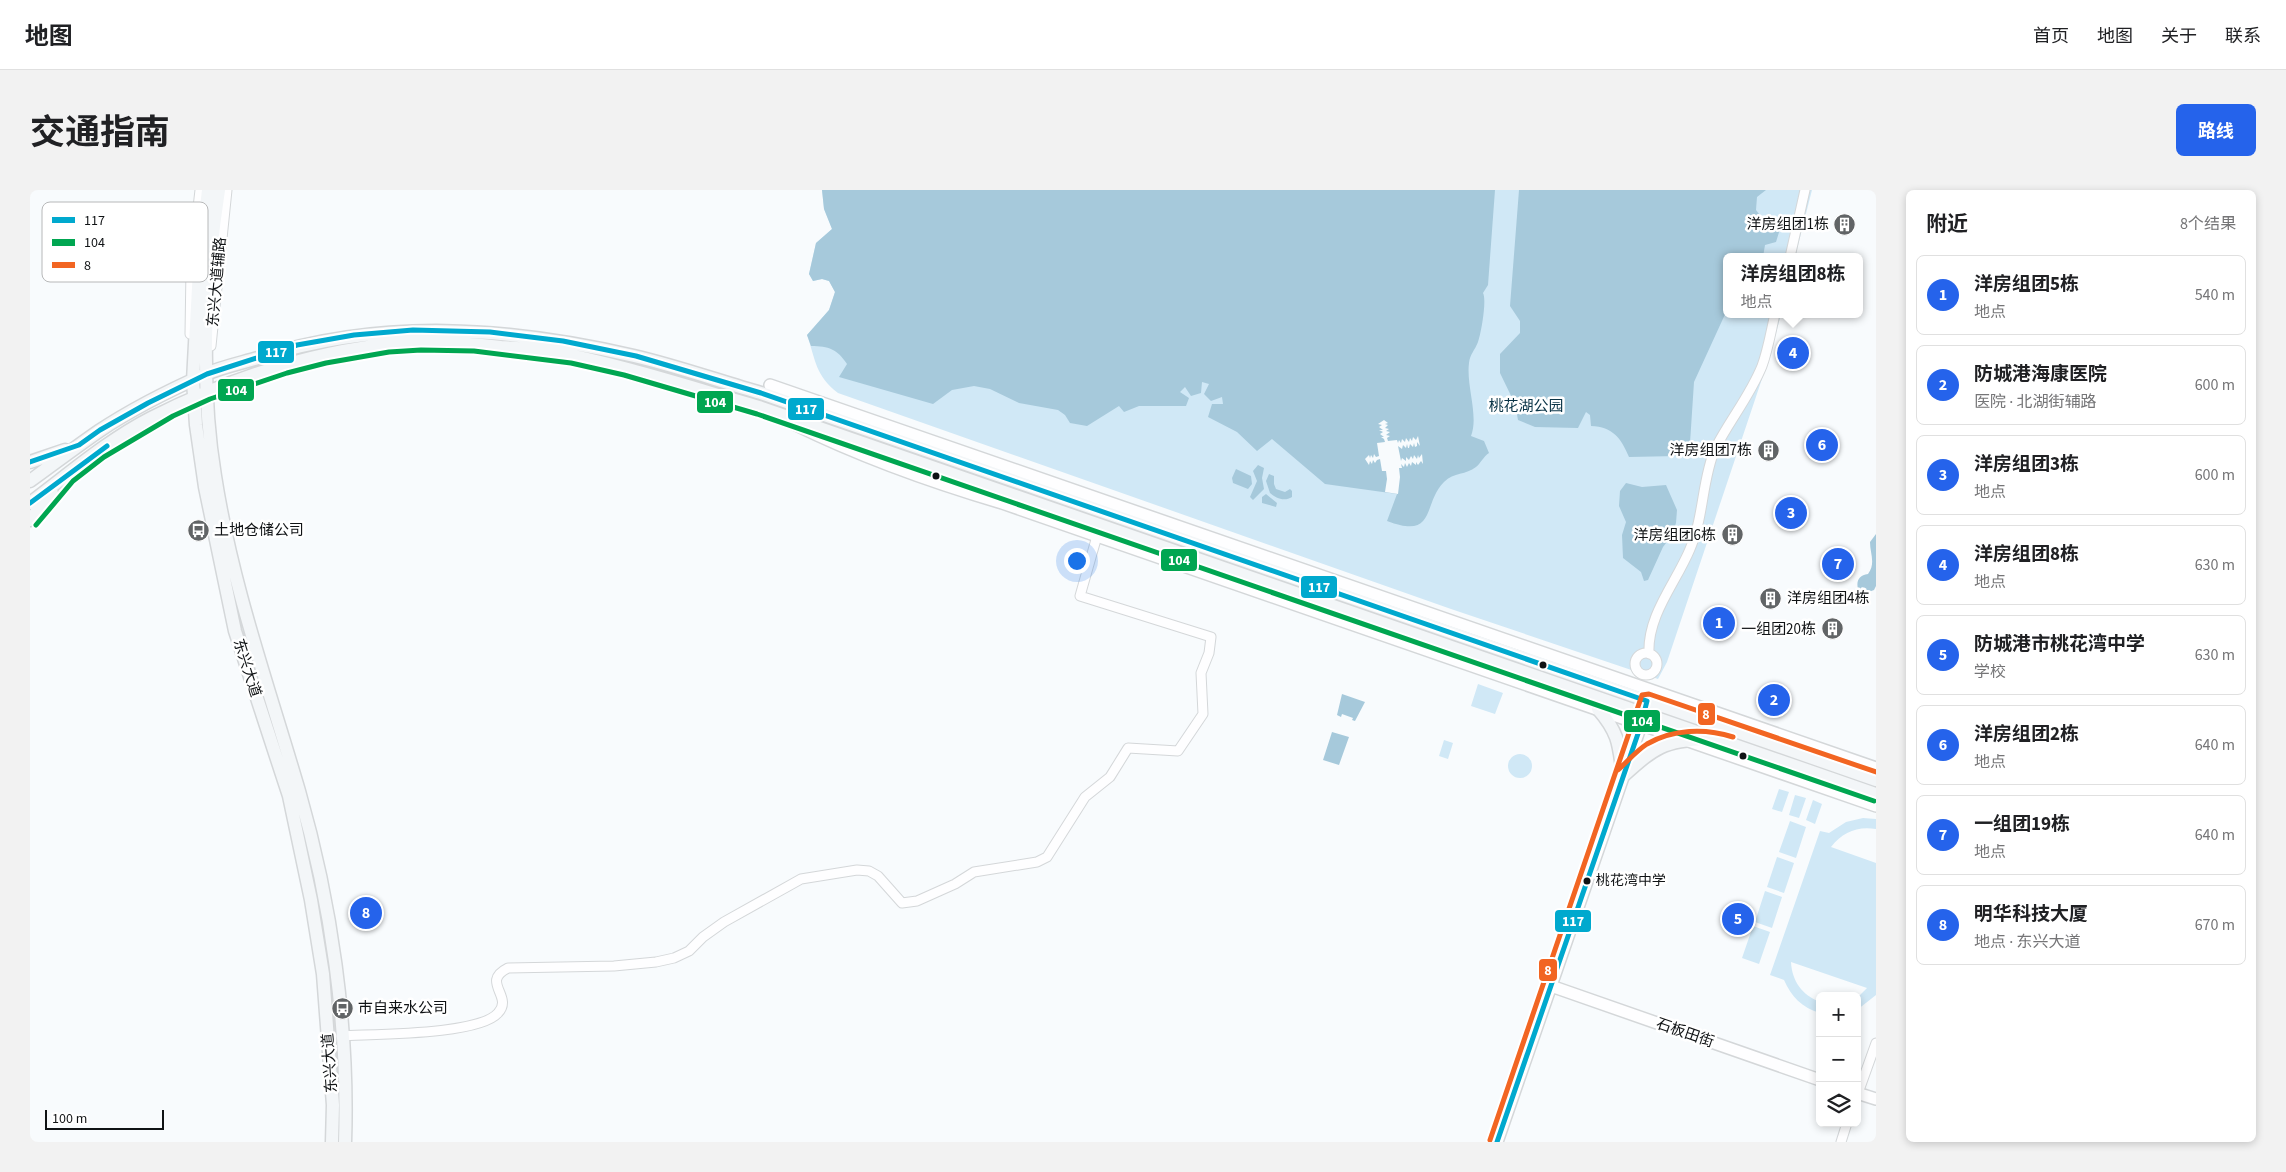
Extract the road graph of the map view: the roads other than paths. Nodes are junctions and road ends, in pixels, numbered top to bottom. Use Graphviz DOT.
graph roads {
  1 [pos="220,190"];
  2 [pos="227,190"];
  3 [pos="1806,190"];
  4 [pos="225,205"];
  5 [pos="1791,253"];
  6 [pos="190,282"];
  7 [pos="196,282"];
  8 [pos="198,282"];
  9 [pos="189,308"];
  10 [pos="1775,318"];
  11 [pos="207,374"];
  12 [pos="192,381"];
  13 [pos="770,385"];
  14 [pos="207,392"];
  15 [pos="194,399"];
  16 [pos="79,445"];
  17 [pos="30,462"];
  18 [pos="67,476"];
  19 [pos="30,481"];
  20 [pos="30,503"];
  21 [pos="1058,516"];
  22 [pos="30,520"];
  23 [pos="1097,536"];
  24 [pos="1178,558"];
  25 [pos="1648,654"];
  26 [pos="1467,658"];
  27 [pos="1646,675"];
  28 [pos="1647,695"];
  29 [pos="1598,709"];
  30 [pos="1643,719"];
  31 [pos="1684,739"];
  32 [pos="1717,739"];
  33 [pos="1876,768"];
  34 [pos="1623,776"];
  35 [pos="1876,780"];
  36 [pos="1876,794"];
  37 [pos="1876,806"];
  38 [pos="1551,986"];
  39 [pos="342,1036"];
  40 [pos="1876,1043"];
  41 [pos="1816,1079"];
  42 [pos="1861,1086"];
  43 [pos="1861,1095"];
  44 [pos="1876,1099"];
  45 [pos="1847,1127"];
  46 [pos="332,1142"];
  47 [pos="345,1142"];
  48 [pos="1497,1142"];
  49 [pos="1841,1142"];
  1 -- 4 [label="street"];
  1 -- 11 [label="main road, 东兴大道"];
  2 -- 4 [label="street, 东兴大道辅路"];
  3 -- 5 [label="street"];
  4 -- 11 [label="street, 东兴大道辅路"];
  6 -- 9 [label="street, 东兴大道辅路"];
  7 -- 9 [label="street"];
  8 -- 12 [label="main road, 东兴大道"];
  9 -- 12 [label="street, 东兴大道辅路"];
  10 -- 25 [label="street"];
  11 -- 12 [label="main road"];
  11 -- 14 [label="main road, 东兴大道"];
  11 -- 28 [label="main road"];
  12 -- 15 [label="main road, 东兴大道"];
  12 -- 16 [label="main road"];
  13 -- 28 [label="street"];
  14 -- 15 [label="main road"];
  14 -- 21 [label="main road"];
  14 -- 39 [label="main road, 东兴大道"];
  15 -- 18 [label="main road"];
  15 -- 46 [label="main road, 东兴大道"];
  16 -- 17 [label="main road"];
  16 -- 19 [label="main road"];
  18 -- 20 [label="main road"];
  18 -- 22 [label="main road"];
  21 -- 23 [label="street"];
  21 -- 24 [label="main road"];
  23 -- 24 [label="street"];
  23 -- 39 [label="street"];
  24 -- 26 [label="main road"];
  25 -- 27 [label="street"];
  25 -- 27 [label="street"];
  26 -- 29 [label="street"];
  26 -- 30 [label="main road"];
  27 -- 28 [label="street"];
  28 -- 30 [label="street"];
  28 -- 33 [label="street"];
  28 -- 35 [label="main road"];
  29 -- 30 [label="street"];
  29 -- 34 [label="main road"];
  30 -- 31 [label="street"];
  30 -- 32 [label="main road"];
  30 -- 34 [label="street"];
  31 -- 32 [label="main road"];
  31 -- 34 [label="main road"];
  31 -- 37 [label="street"];
  32 -- 36 [label="main road"];
  34 -- 38 [label="street"];
  38 -- 41 [label="street, 石板田街"];
  38 -- 48 [label="street"];
  39 -- 47 [label="main road, 东兴大道"];
  40 -- 42 [label="street"];
  43 -- 44 [label="street"];
  45 -- 49 [label="street"];
}
